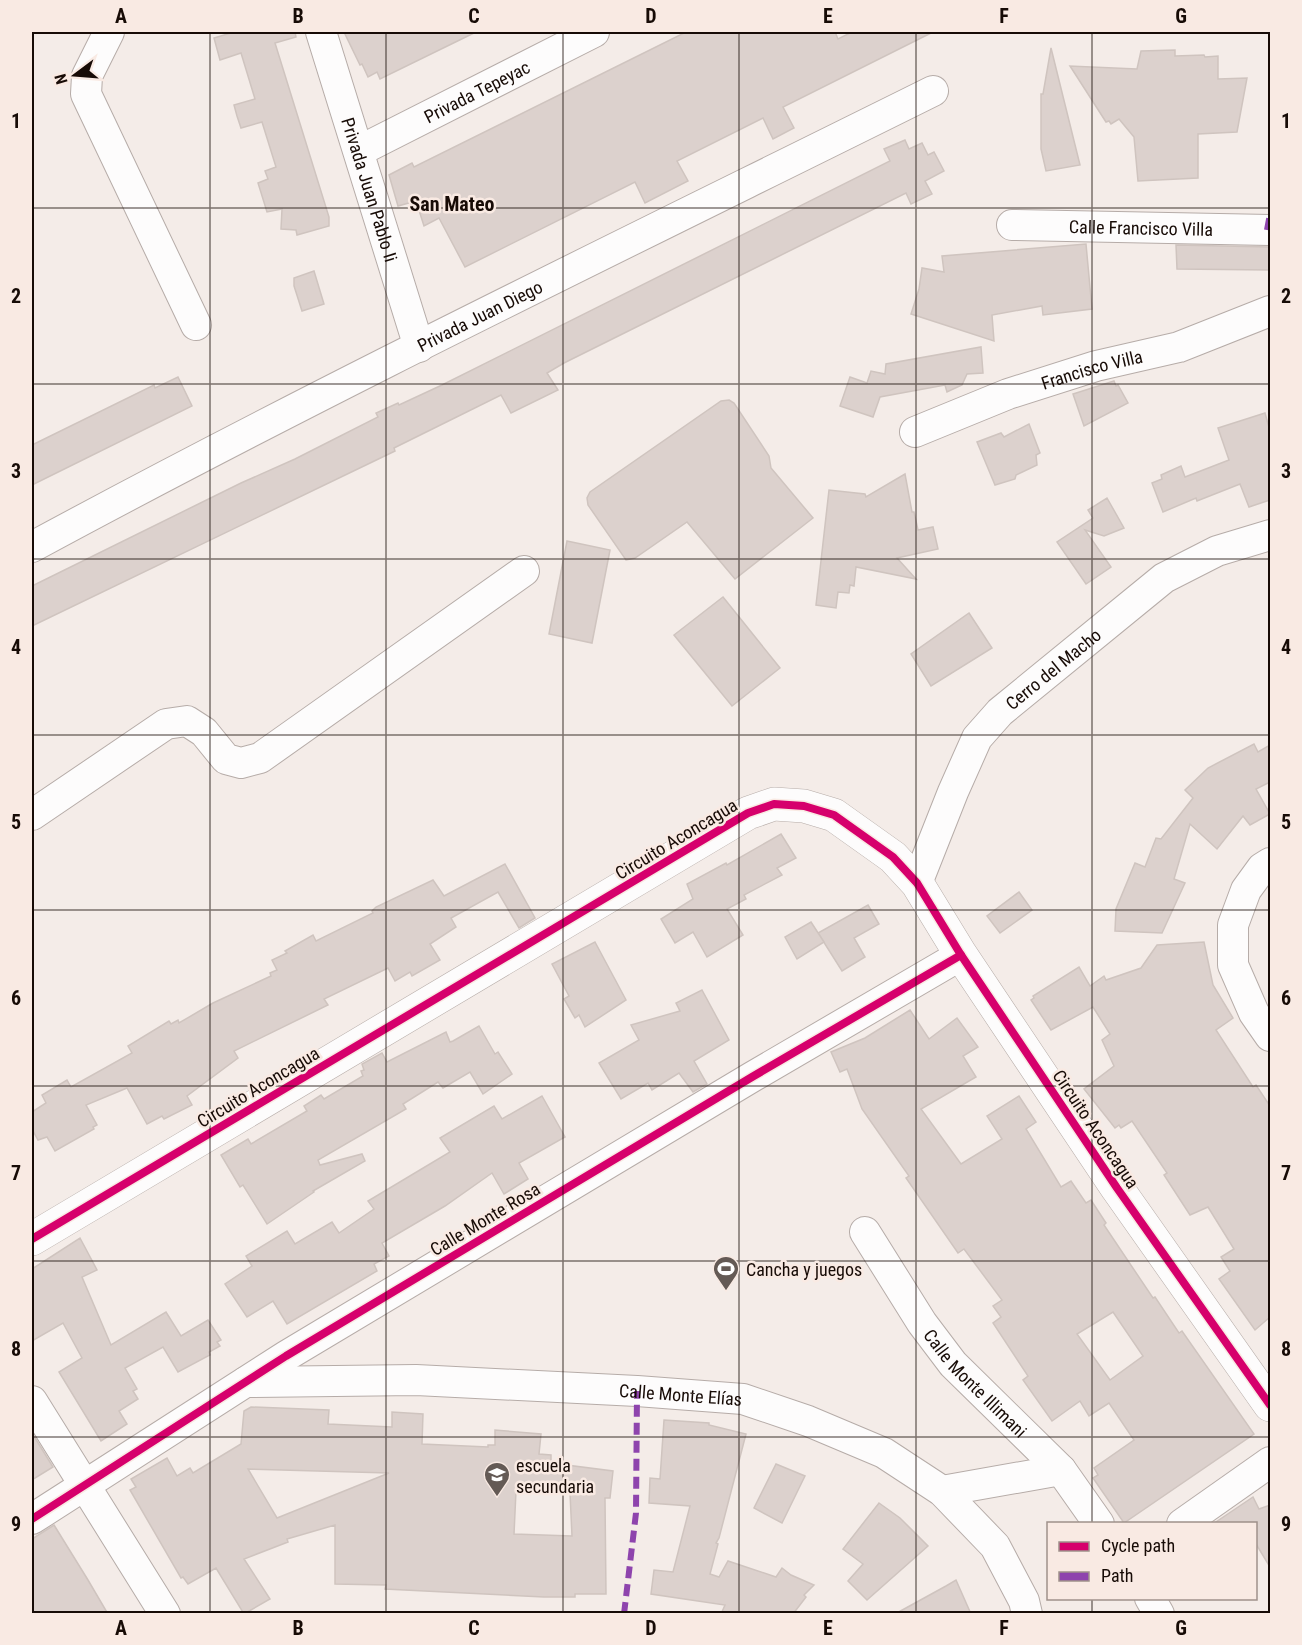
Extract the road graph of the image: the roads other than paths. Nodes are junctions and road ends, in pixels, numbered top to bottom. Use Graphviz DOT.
graph roads {
  1 [pos="109,32"];
  2 [pos="321,32"];
  3 [pos="594,32"];
  4 [pos="933,91"];
  5 [pos="359,152"];
  6 [pos="1012,225"];
  7 [pos="1270,230"];
  8 [pos="1270,311"];
  9 [pos="196,325"];
  10 [pos="419,347"];
  11 [pos="915,432"];
  12 [pos="1270,535"];
  13 [pos="32,547"];
  14 [pos="524,571"];
  15 [pos="32,815"];
  16 [pos="1270,863"];
  17 [pos="917,883"];
  18 [pos="961,955"];
  19 [pos="1270,1036"];
  20 [pos="865,1232"];
  21 [pos="32,1239"];
  22 [pos="246,1382"];
  23 [pos="32,1401"];
  24 [pos="1270,1405"];
  25 [pos="1270,1461"];
  26 [pos="1061,1470"];
  27 [pos="85,1486"];
  28 [pos="942,1491"];
  29 [pos="32,1519"];
  30 [pos="1098,1522"];
  31 [pos="1185,1522"];
  32 [pos="1151,1600"];
  33 [pos="165,1614"];
  34 [pos="1027,1614"];
  35 [pos="1159,1614"];
  1 -- 9 [label="street"];
  2 -- 5 [label="street, Privada Juan Pablo Ii"];
  3 -- 5 [label="street, Privada Tepeyac"];
  4 -- 10 [label="street, Privada Juan Diego"];
  5 -- 10 [label="street, Privada Juan Pablo Ii"];
  6 -- 7 [label="street, Calle Francisco Villa"];
  8 -- 11 [label="street, Francisco Villa"];
  10 -- 13 [label="street, Privada Juan Diego"];
  12 -- 17 [label="street, Cerro del Macho"];
  14 -- 15 [label="street"];
  16 -- 19 [label="street"];
  17 -- 18 [label="street, Circuito Aconcagua"];
  17 -- 21 [label="street, Circuito Aconcagua"];
  18 -- 22 [label="street, Calle Monte Rosa"];
  18 -- 24 [label="street, Circuito Aconcagua"];
  20 -- 26 [label="street, Calle Monte Illimani"];
  22 -- 27 [label="street, Calle Monte Rosa"];
  22 -- 28 [label="street, Calle Monte Elías"];
  23 -- 27 [label="street"];
  25 -- 31 [label="street"];
  26 -- 28 [label="street"];
  26 -- 30 [label="street, Calle Monte Illimani"];
  27 -- 29 [label="street, Calle Monte Rosa"];
  27 -- 33 [label="street"];
  28 -- 34 [label="street, Calle Monte Elías"];
  32 -- 35 [label="street"];
}
